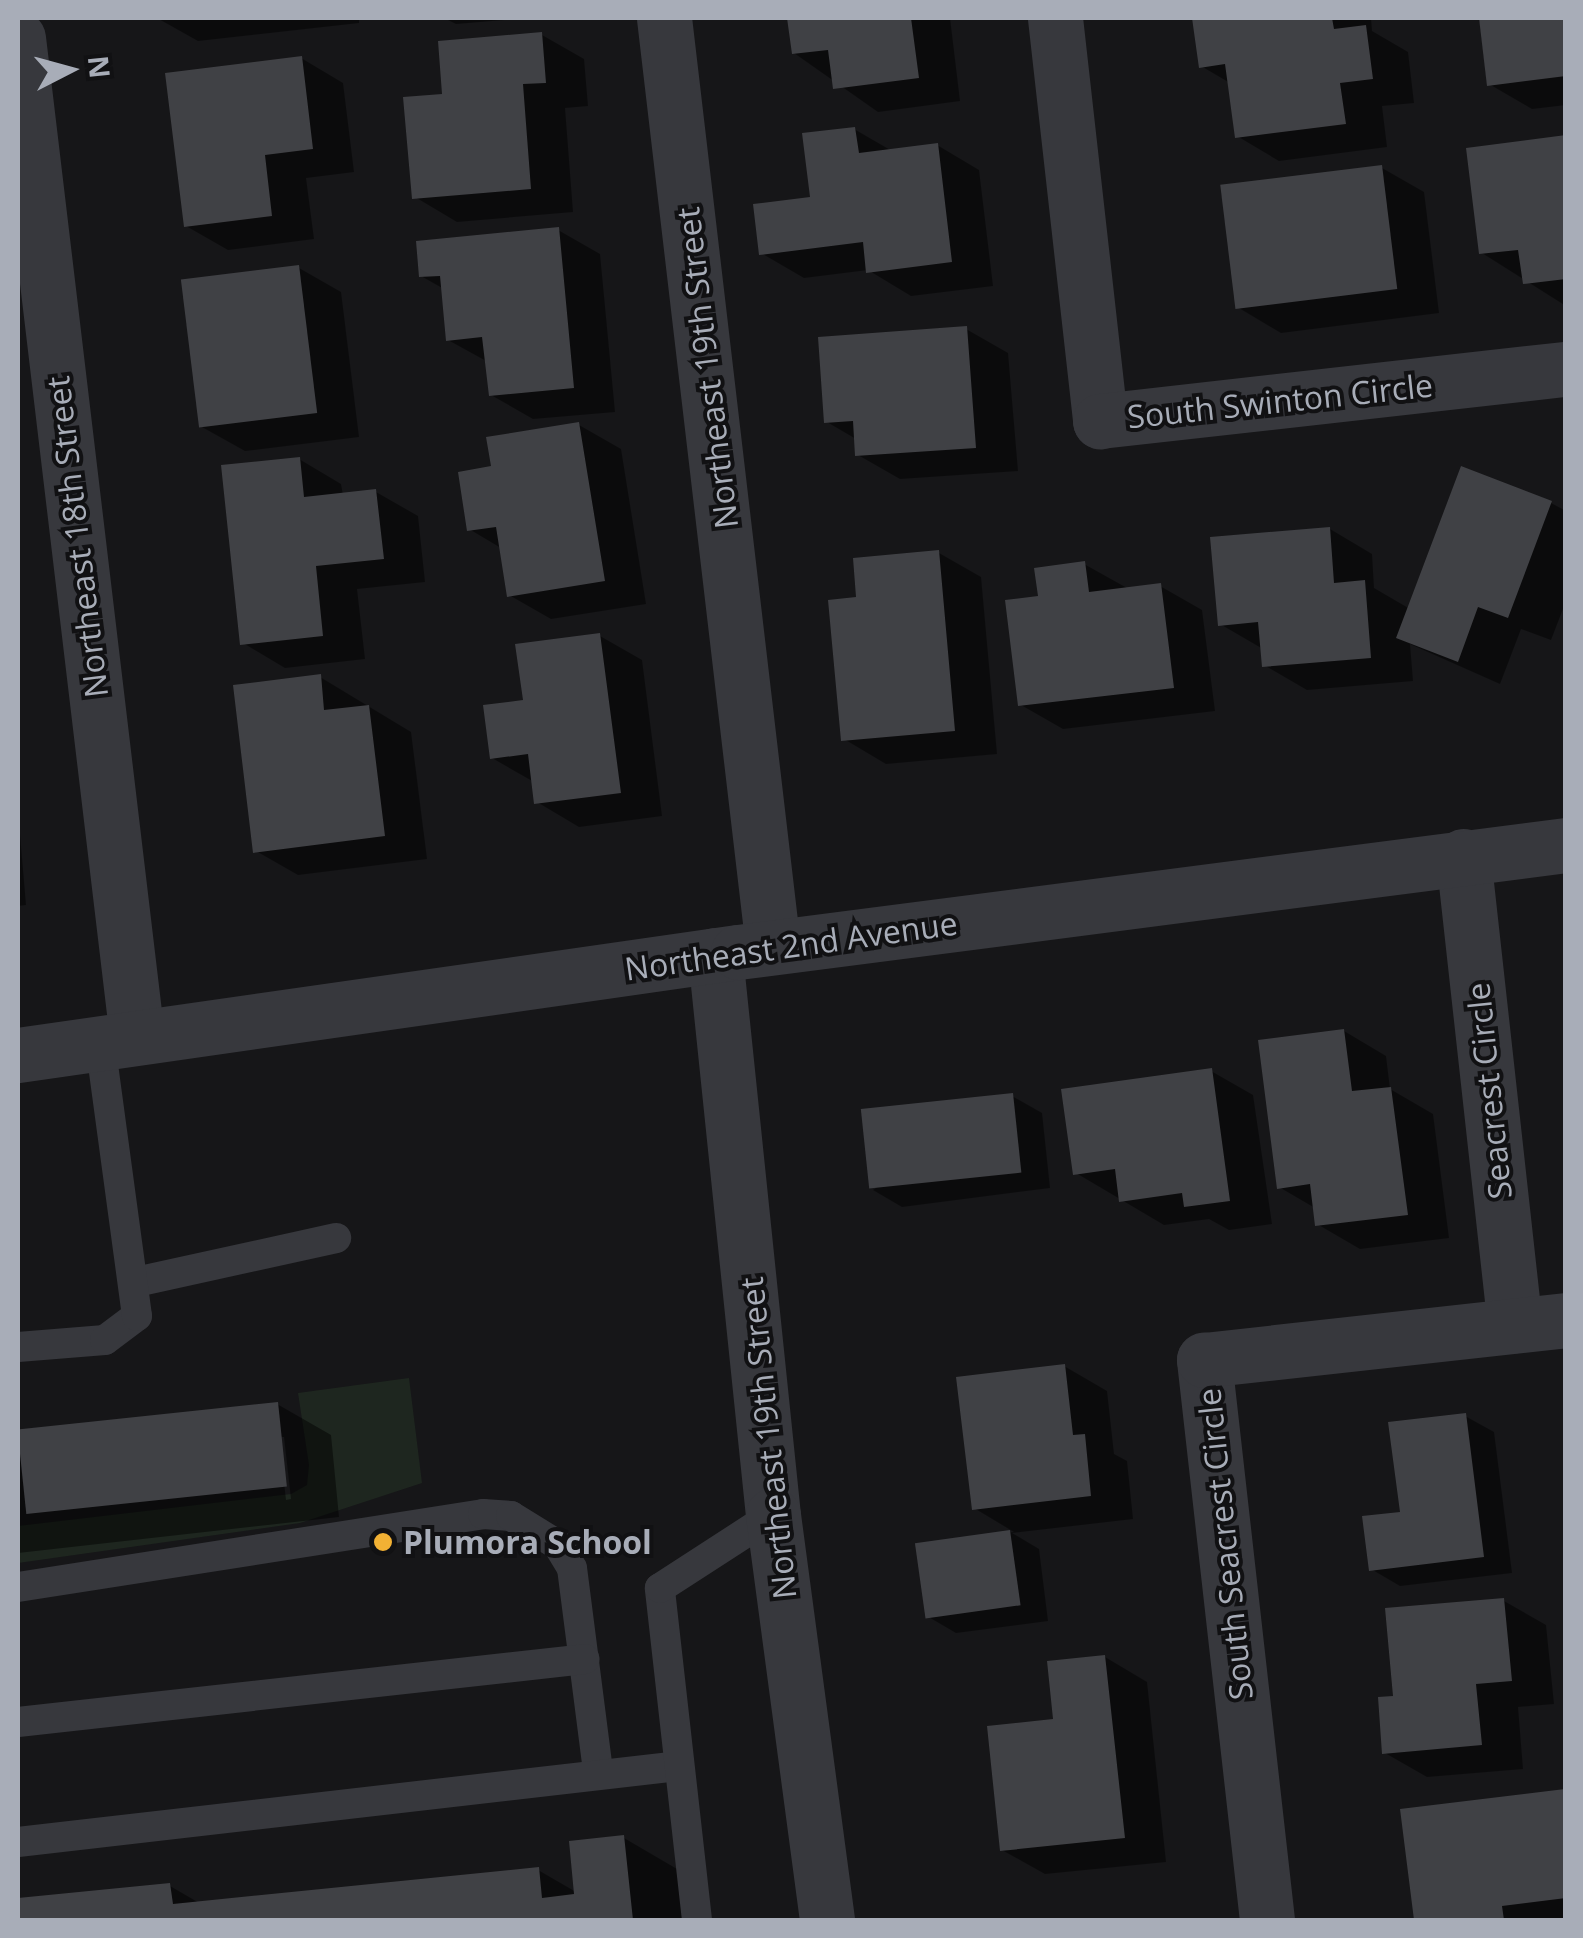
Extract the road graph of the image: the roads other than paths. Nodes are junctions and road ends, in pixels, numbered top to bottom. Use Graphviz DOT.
graph roads {
  1 [pos="664,18"];
  2 [pos="1055,18"];
  3 [pos="18,38"];
  4 [pos="1566,369"];
  5 [pos="1566,845"];
  6 [pos="1463,856"];
  7 [pos="742,951"];
  8 [pos="118,1040"];
  9 [pos="18,1055"];
  10 [pos="336,1238"];
  11 [pos="136,1282"];
  12 [pos="1540,1323"];
  13 [pos="18,1347"];
  14 [pos="773,1515"];
  15 [pos="18,1586"];
  16 [pos="585,1660"];
  17 [pos="18,1722"];
  18 [pos="678,1766"];
  19 [pos="598,1772"];
  20 [pos="18,1842"];
  21 [pos="697,1920"];
  22 [pos="827,1920"];
  23 [pos="1267,1920"];
  1 -- 7 [label="street, Northeast 19th Street"];
  2 -- 4 [label="street, South Swinton Circle"];
  3 -- 8 [label="street, Northeast 18th Street"];
  5 -- 6 [label="street, Northeast 2nd Avenue"];
  6 -- 7 [label="street, Northeast 2nd Avenue"];
  6 -- 12 [label="street, Seacrest Circle"];
  7 -- 8 [label="street, Northeast 2nd Avenue"];
  7 -- 14 [label="street, Northeast 19th Street"];
  8 -- 9 [label="street, Northeast 2nd Avenue"];
  8 -- 11 [label="lane"];
  10 -- 11 [label="lane"];
  11 -- 13 [label="lane"];
  12 -- 23 [label="street, South Seacrest Circle"];
  14 -- 18 [label="lane"];
  14 -- 22 [label="street, Northeast 19th Street"];
  15 -- 16 [label="lane"];
  16 -- 17 [label="lane"];
  16 -- 19 [label="lane"];
  18 -- 19 [label="lane"];
  18 -- 21 [label="lane"];
  19 -- 20 [label="lane"];
}
